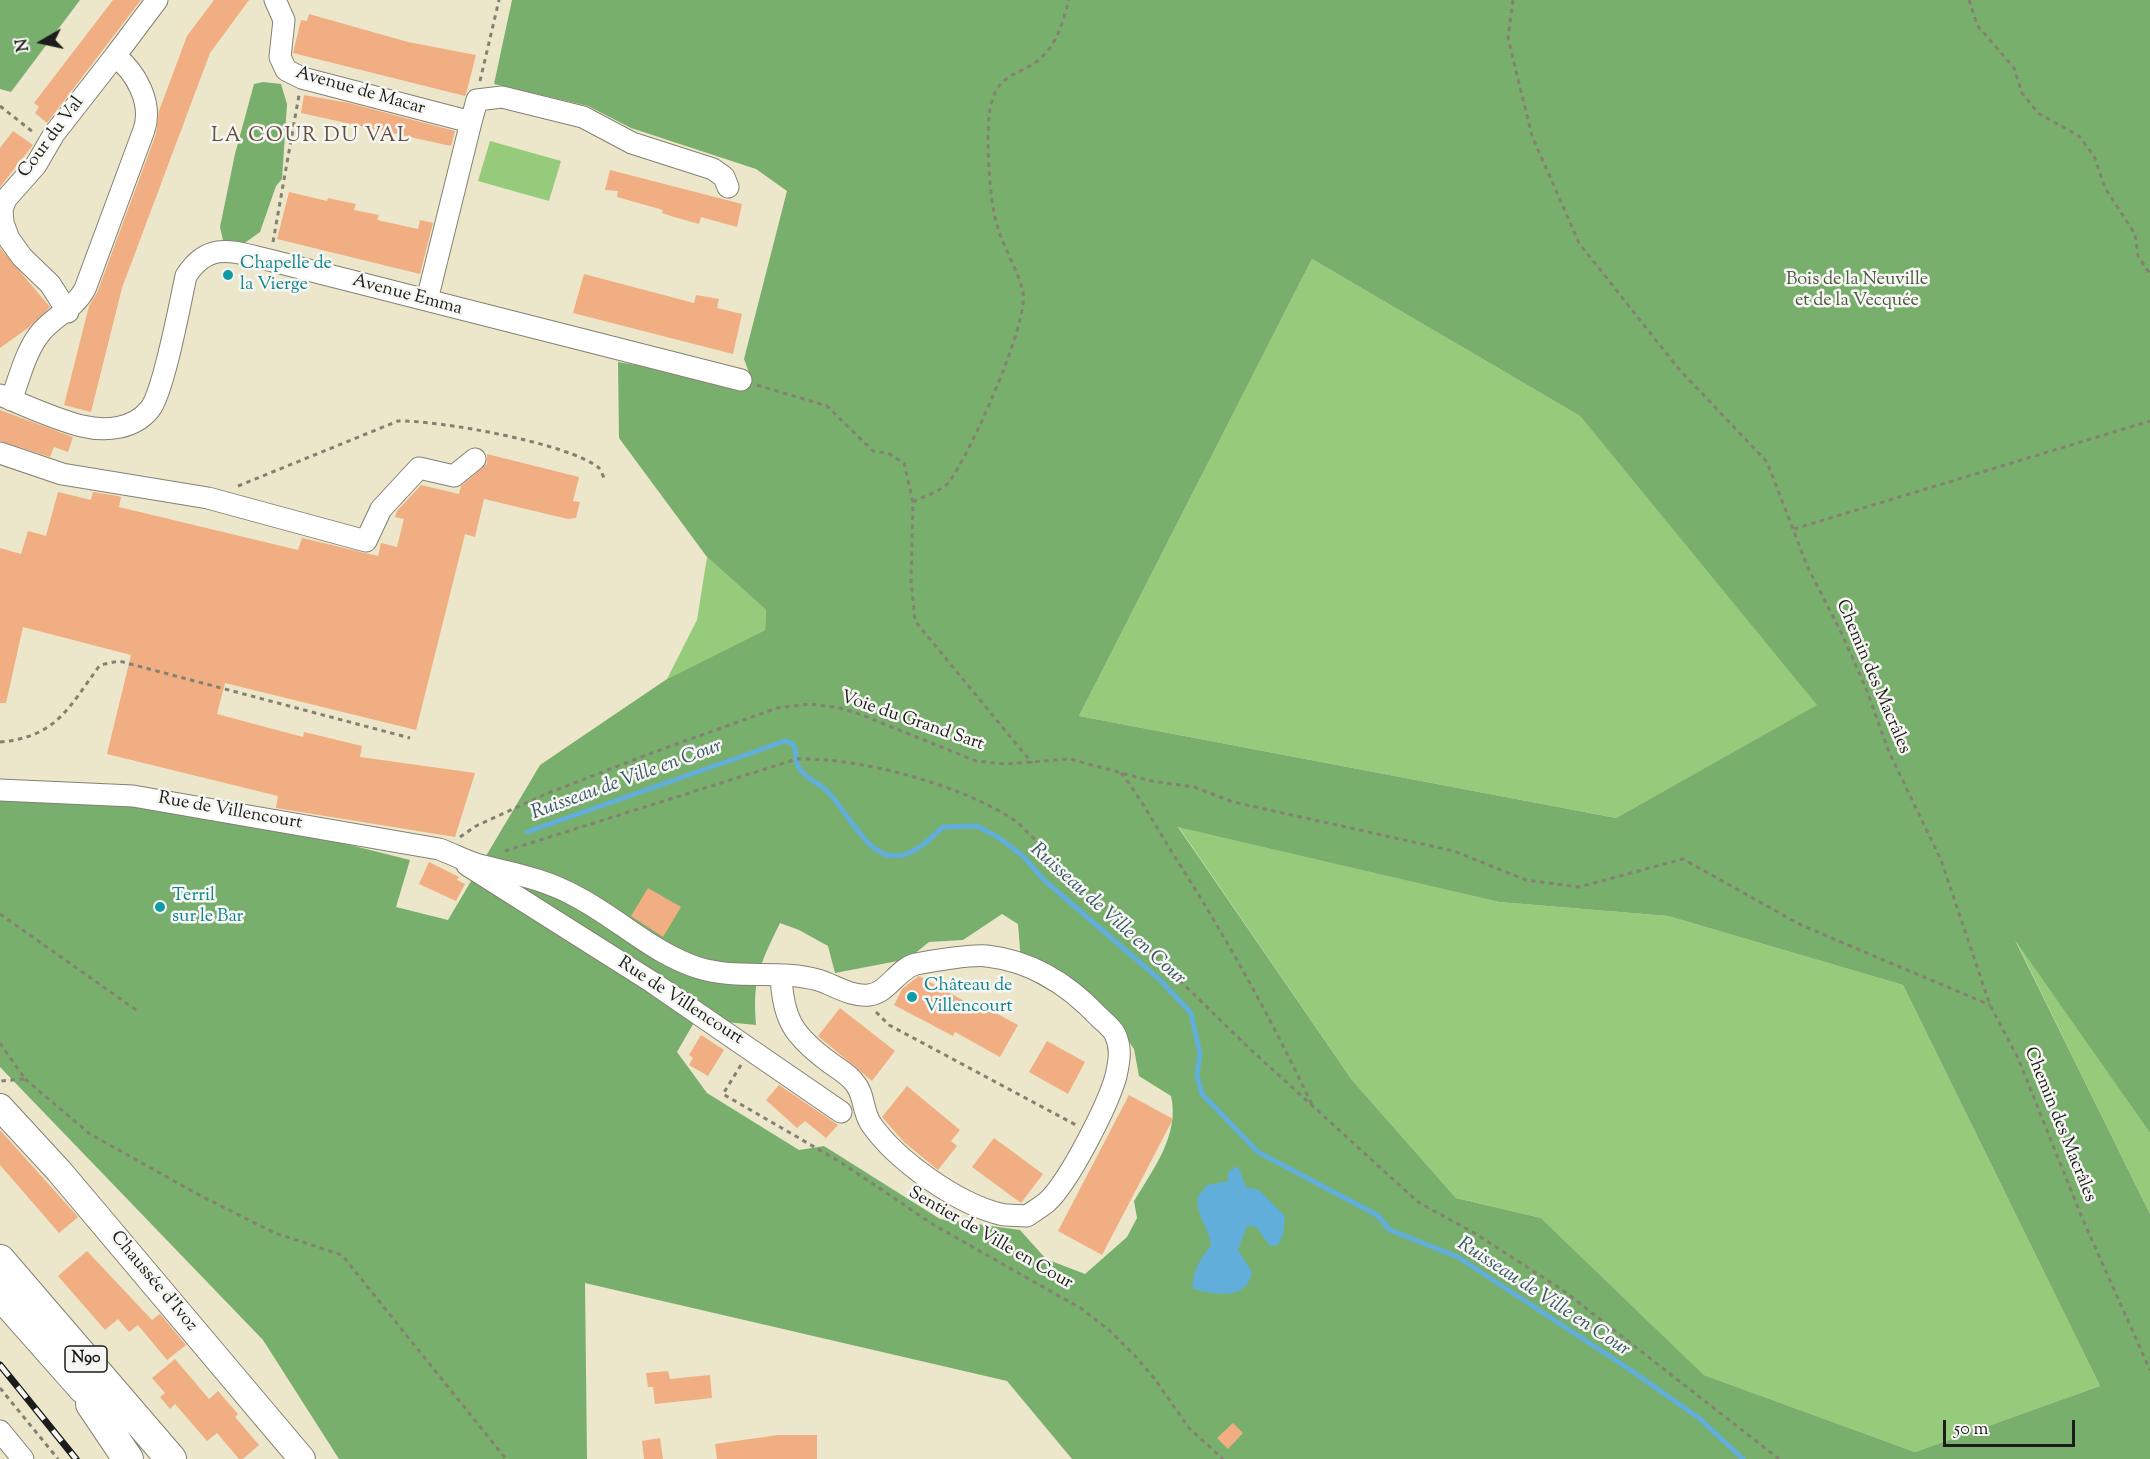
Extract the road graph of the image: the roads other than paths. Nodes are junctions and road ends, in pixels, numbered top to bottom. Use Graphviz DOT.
graph roads {
  1 [pos="157,0"];
  2 [pos="275,0"];
  3 [pos="115,56"];
  4 [pos="471,122"];
  5 [pos="728,187"];
  6 [pos="427,300"];
  7 [pos="68,312"];
  8 [pos="741,381"];
  9 [pos="5,398"];
  10 [pos="0,453"];
  11 [pos="475,459"];
  12 [pos="0,790"];
  13 [pos="453,854"];
  14 [pos="781,976"];
  15 [pos="0,1107"];
  16 [pos="841,1112"];
  17 [pos="0,1260"];
  18 [pos="0,1294"];
  19 [pos="83,1388"];
  20 [pos="0,1431"];
  21 [pos="23,1459"];
  22 [pos="128,1459"];
  23 [pos="149,1459"];
  24 [pos="171,1459"];
  25 [pos="302,1459"];
  1 -- 3 [label="street, Cour du Val"];
  2 -- 4 [label="street, Avenue de Macar"];
  3 -- 7 [label="street"];
  3 -- 7 [label="street, Cour du Val"];
  4 -- 5 [label="street"];
  4 -- 6 [label="street"];
  6 -- 8 [label="street, Avenue Emma"];
  6 -- 9 [label="street, Avenue Emma"];
  7 -- 9 [label="street"];
  10 -- 11 [label="street"];
  12 -- 13 [label="street, Rue de Villencourt"];
  13 -- 14 [label="street, Rue de Villencourt"];
  13 -- 16 [label="street, Rue de Villencourt"];
  14 -- 14 [label="street, Rue de Villencourt"];
  15 -- 25 [label="main road, Chaussée d'Ivoz"];
  17 -- 24 [label="highway, N90"];
  18 -- 19 [label="highway, N90"];
  19 -- 22 [label="highway"];
  19 -- 23 [label="highway, N90"];
  20 -- 21 [label="street"];
}
